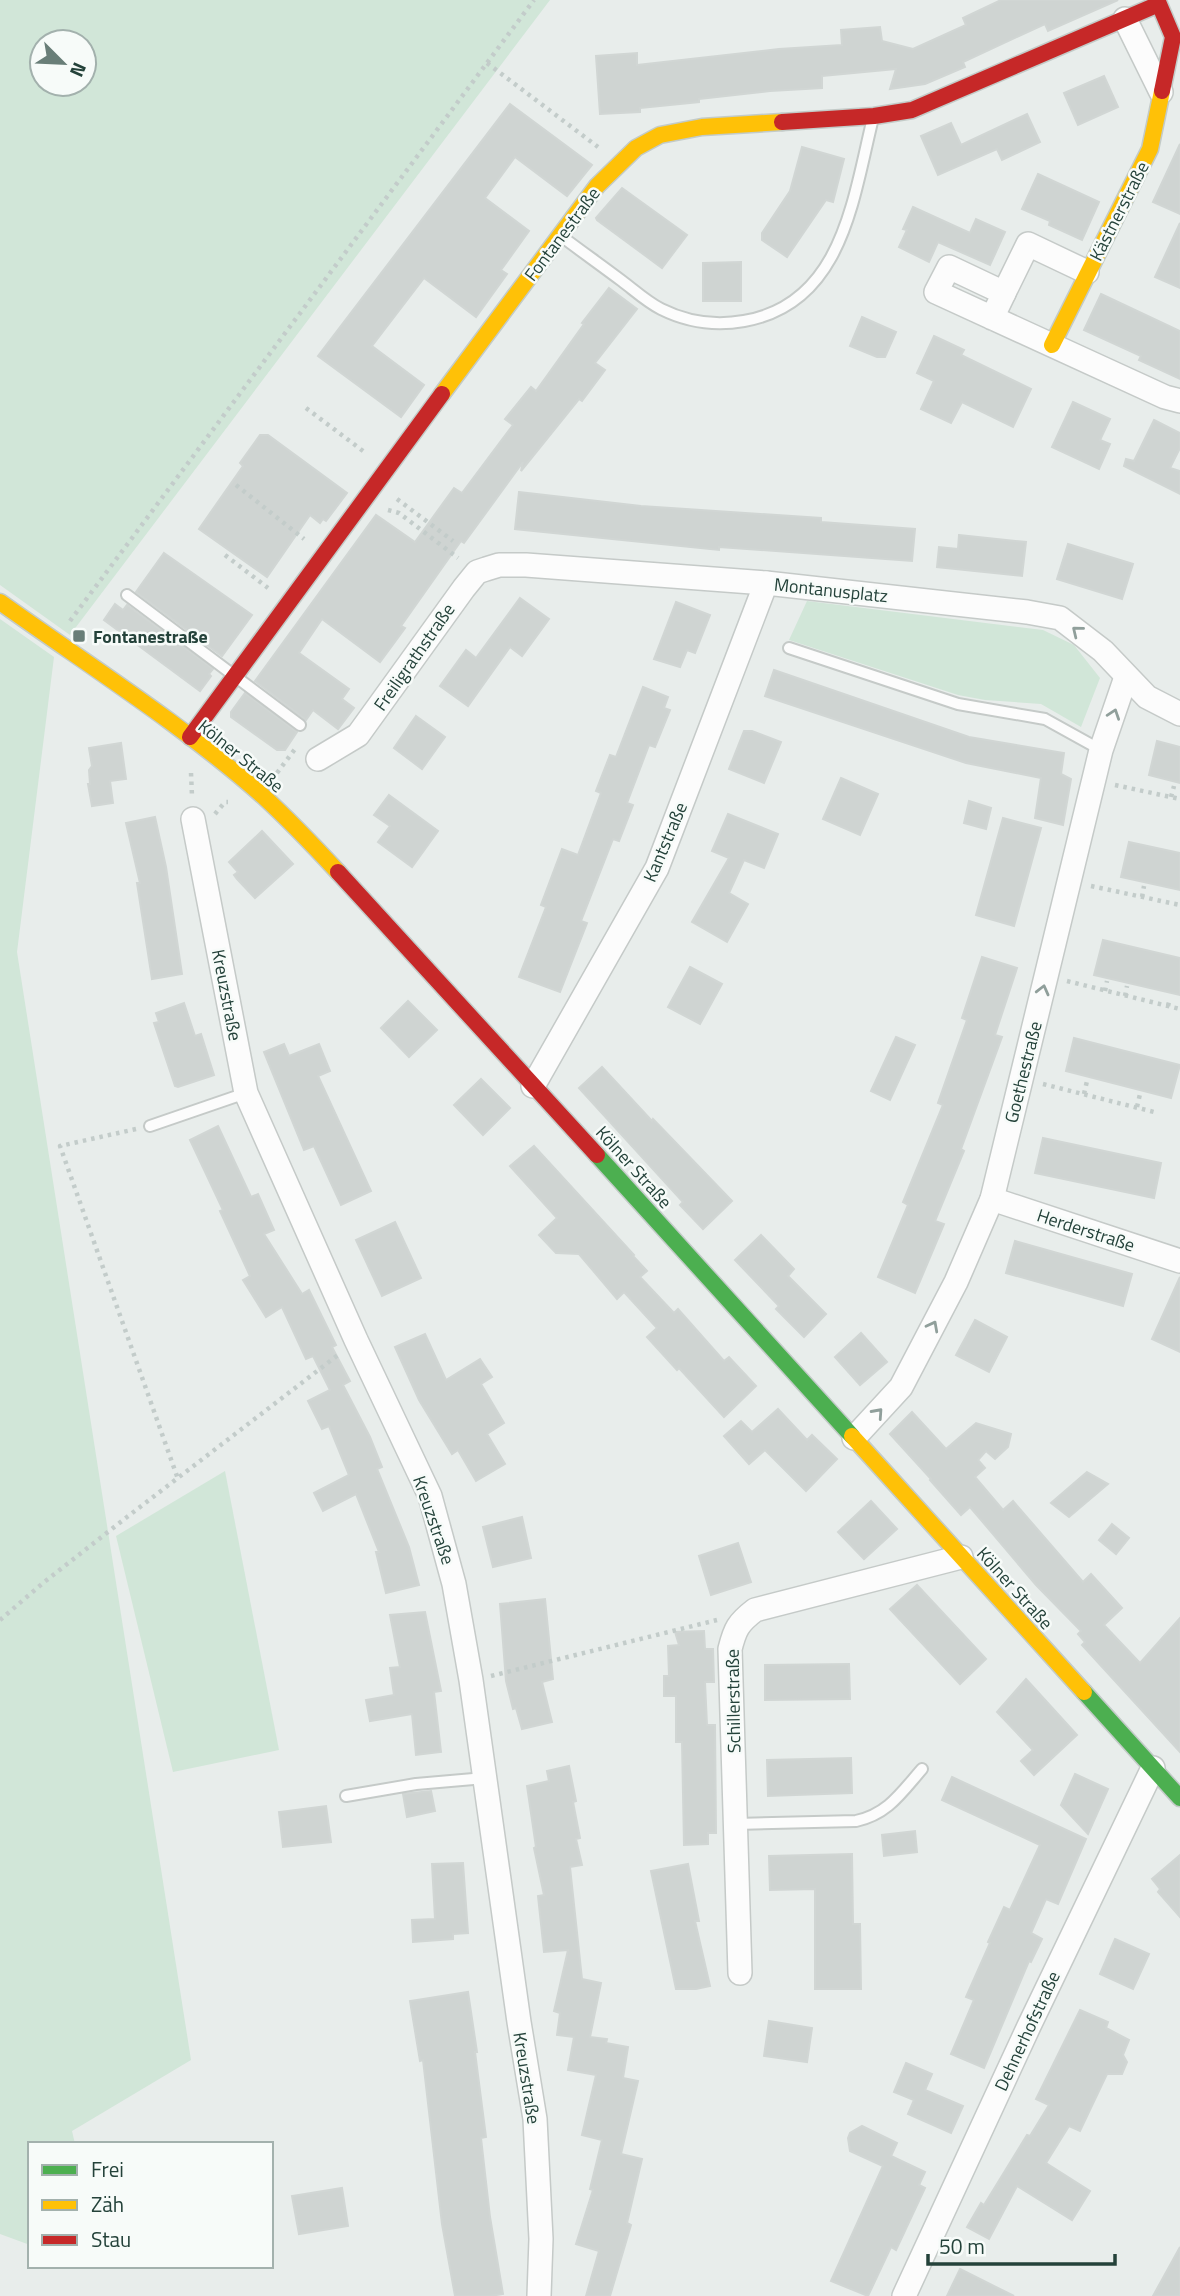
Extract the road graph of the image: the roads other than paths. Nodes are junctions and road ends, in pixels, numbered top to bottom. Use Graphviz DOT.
graph roads {
  1 [pos="1125,19"];
  2 [pos="1161,92"];
  3 [pos="874,116"];
  4 [pos="1150,149"];
  5 [pos="560,236"];
  6 [pos="1087,272"];
  7 [pos="1004,293"];
  8 [pos="992,318"];
  9 [pos="1052,345"];
  10 [pos="1180,401"];
  11 [pos="477,572"];
  12 [pos="766,583"];
  13 [pos="127,595"];
  14 [pos="0,602"];
  15 [pos="789,648"];
  16 [pos="235,676"];
  17 [pos="1126,677"];
  18 [pos="1180,714"];
  19 [pos="300,725"];
  20 [pos="190,737"];
  21 [pos="1101,750"];
  22 [pos="318,759"];
  23 [pos="203,818"];
  24 [pos="533,1086"];
  25 [pos="246,1094"];
  26 [pos="150,1126"];
  27 [pos="992,1199"];
  28 [pos="1180,1261"];
  29 [pos="854,1438"];
  30 [pos="961,1557"];
  31 [pos="1153,1768"];
  32 [pos="922,1769"];
  33 [pos="485,1778"];
  34 [pos="1177,1787"];
  35 [pos="346,1796"];
  36 [pos="736,1824"];
  37 [pos="740,1973"];
  38 [pos="539,2296"];
  39 [pos="904,2296"];
  1 -- 2 [label="street"];
  1 -- 2 [label="main road, Fontanestraße"];
  1 -- 3 [label="main road, Fontanestraße"];
  2 -- 4 [label="main road, Fontanestraße"];
  3 -- 5 [label="main road, Fontanestraße"];
  3 -- 5 [label="lane"];
  4 -- 6 [label="main road, Kästnerstraße"];
  5 -- 16 [label="main road, Fontanestraße"];
  6 -- 7 [label="street, Kästnerstraße"];
  6 -- 9 [label="main road, Kästnerstraße"];
  7 -- 8 [label="street, Kästnerstraße"];
  7 -- 8 [label="street"];
  8 -- 9 [label="street"];
  9 -- 10 [label="street"];
  11 -- 12 [label="street, Montanusplatz"];
  11 -- 22 [label="street, Freiligrathstraße"];
  17 -- 12 [label="street, Montanusplatz, one-way"];
  12 -- 24 [label="street, Kantstraße"];
  13 -- 16 [label="lane"];
  14 -- 20 [label="main road, Kölner Straße"];
  15 -- 21 [label="lane"];
  16 -- 19 [label="lane"];
  16 -- 20 [label="main road, Fontanestraße"];
  17 -- 18 [label="street, Montanusplatz"];
  21 -- 17 [label="street, Goethestraße, one-way"];
  20 -- 24 [label="main road, Kölner Straße"];
  27 -- 21 [label="street, Goethestraße, one-way"];
  23 -- 25 [label="street, Kreuzstraße"];
  24 -- 29 [label="main road, Kölner Straße"];
  25 -- 26 [label="lane"];
  25 -- 33 [label="street, Kreuzstraße"];
  27 -- 28 [label="street, Herderstraße"];
  29 -- 27 [label="street, Goethestraße, one-way"];
  29 -- 30 [label="main road, Kölner Straße"];
  30 -- 31 [label="main road, Kölner Straße"];
  30 -- 36 [label="street, Schillerstraße"];
  31 -- 34 [label="main road, Kölner Straße"];
  31 -- 39 [label="street, Dehnerhofstraße"];
  32 -- 36 [label="lane"];
  33 -- 35 [label="lane"];
  33 -- 38 [label="street, Kreuzstraße"];
  36 -- 37 [label="street, Schillerstraße"];
}
